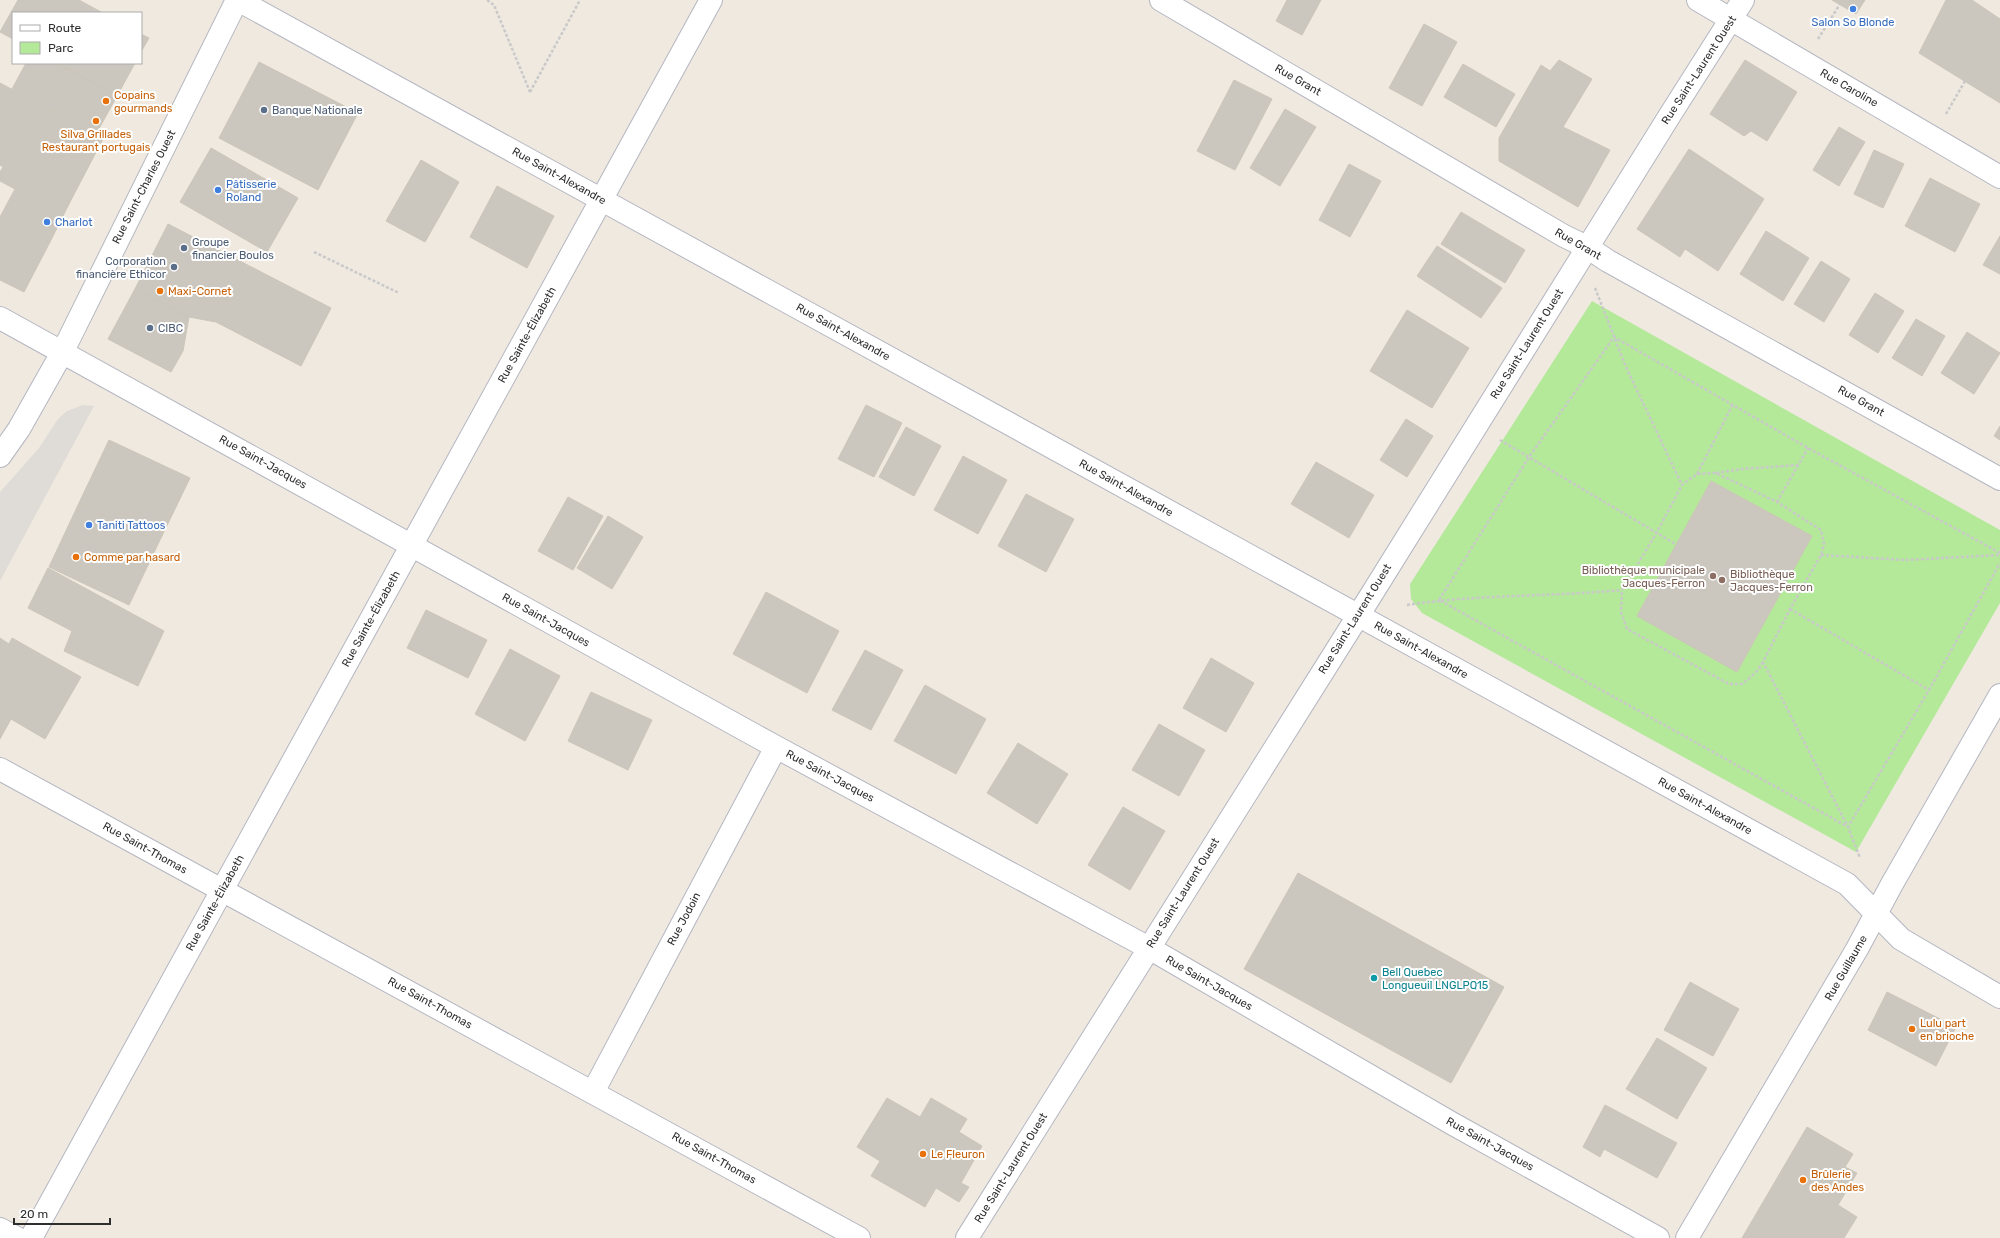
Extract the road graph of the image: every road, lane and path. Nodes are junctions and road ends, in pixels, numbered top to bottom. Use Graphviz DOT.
graph roads {
  1 [pos="238,0"];
  2 [pos="487,0"];
  3 [pos="580,0"];
  4 [pos="711,0"];
  5 [pos="1161,0"];
  6 [pos="1698,0"];
  7 [pos="1743,0"];
  8 [pos="1840,4"];
  9 [pos="1731,20"];
  10 [pos="1805,62"];
  11 [pos="1965,81"];
  12 [pos="1932,137"];
  13 [pos="2000,177"];
  14 [pos="601,199"];
  15 [pos="1587,247"];
  16 [pos="314,252"];
  17 [pos="1594,287"];
  18 [pos="399,293"];
  19 [pos="0,318"];
  20 [pos="1614,337"];
  21 [pos="63,351"];
  22 [pos="1733,404"];
  23 [pos="1498,439"];
  24 [pos="1808,448"];
  25 [pos="0,456"];
  26 [pos="1529,458"];
  27 [pos="1798,465"];
  28 [pos="1716,473"];
  29 [pos="1696,474"];
  30 [pos="2000,478"];
  31 [pos="1682,485"];
  32 [pos="1777,502"];
  33 [pos="1657,532"];
  34 [pos="411,545"];
  35 [pos="1677,545"];
  36 [pos="2000,554"];
  37 [pos="1821,555"];
  38 [pos="2000,563"];
  39 [pos="1622,590"];
  40 [pos="1439,600"];
  41 [pos="1407,605"];
  42 [pos="1790,609"];
  43 [pos="1358,615"];
  44 [pos="1763,662"];
  45 [pos="1929,690"];
  46 [pos="2000,695"];
  47 [pos="776,747"];
  48 [pos="0,769"];
  49 [pos="1848,827"];
  50 [pos="1860,858"];
  51 [pos="222,890"];
  52 [pos="1876,914"];
  53 [pos="1149,948"];
  54 [pos="2000,997"];
  55 [pos="593,1092"];
  56 [pos="0,1229"];
  57 [pos="17,1238"];
  58 [pos="31,1238"];
  59 [pos="859,1238"];
  60 [pos="967,1238"];
  61 [pos="1658,1238"];
  62 [pos="1687,1238"];
  1 -- 14 [label="street, Rue Saint-Alexandre"];
  1 -- 21 [label="street, Rue Saint-Charles Ouest"];
  2 -- 3 [label="path"];
  4 -- 14 [label="street, Rue Sainte-Élizabeth"];
  5 -- 15 [label="street, Rue Grant"];
  6 -- 9 [label="street, Rue Caroline"];
  7 -- 9 [label="street, Rue Saint-Laurent Ouest"];
  8 -- 10 [label="path"];
  9 -- 10 [label="street, Rue Caroline"];
  9 -- 15 [label="street, Rue Saint-Laurent Ouest"];
  10 -- 12 [label="street, Rue Caroline"];
  11 -- 12 [label="path"];
  12 -- 13 [label="street, Rue Caroline"];
  14 -- 34 [label="street, Rue Sainte-Élizabeth"];
  14 -- 43 [label="street, Rue Saint-Alexandre"];
  15 -- 30 [label="street, Rue Grant"];
  15 -- 43 [label="street, Rue Saint-Laurent Ouest"];
  16 -- 18 [label="path"];
  17 -- 20 [label="path"];
  19 -- 21 [label="street, Rue Saint-Jacques"];
  20 -- 22 [label="path"];
  20 -- 26 [label="path"];
  20 -- 31 [label="path"];
  21 -- 25 [label="street, Rue Saint-Charles Ouest"];
  21 -- 34 [label="street, Rue Saint-Jacques"];
  22 -- 24 [label="path"];
  22 -- 29 [label="path"];
  23 -- 26 [label="path"];
  24 -- 27 [label="path"];
  24 -- 36 [label="path"];
  26 -- 33 [label="path"];
  26 -- 40 [label="path"];
  27 -- 28 [label="path"];
  27 -- 32 [label="path"];
  28 -- 29 [label="path"];
  28 -- 32 [label="path"];
  29 -- 31 [label="path"];
  31 -- 33 [label="path"];
  32 -- 37 [label="path"];
  33 -- 35 [label="path"];
  33 -- 39 [label="path"];
  34 -- 47 [label="street, Rue Saint-Jacques"];
  34 -- 51 [label="street, Rue Sainte-Élizabeth"];
  36 -- 37 [label="path"];
  37 -- 42 [label="path"];
  38 -- 45 [label="path"];
  39 -- 40 [label="path"];
  39 -- 44 [label="path"];
  40 -- 41 [label="path"];
  40 -- 49 [label="path"];
  42 -- 44 [label="path"];
  42 -- 45 [label="path"];
  43 -- 52 [label="street, Rue Saint-Alexandre"];
  43 -- 53 [label="street, Rue Saint-Laurent Ouest"];
  44 -- 49 [label="path"];
  45 -- 49 [label="path"];
  46 -- 52 [label="street, Rue Guillaume"];
  47 -- 53 [label="street, Rue Saint-Jacques"];
  47 -- 55 [label="street, Rue Jodoin"];
  48 -- 51 [label="street, Rue Saint-Thomas"];
  49 -- 50 [label="path"];
  51 -- 55 [label="street, Rue Saint-Thomas"];
  51 -- 58 [label="street, Rue Sainte-Élizabeth"];
  52 -- 54 [label="street, Rue Saint-Alexandre"];
  52 -- 62 [label="street, Rue Guillaume"];
  53 -- 60 [label="street, Rue Saint-Laurent Ouest"];
  53 -- 61 [label="street, Rue Saint-Jacques"];
  55 -- 59 [label="street, Rue Saint-Thomas"];
  56 -- 57 [label="street"];
}
